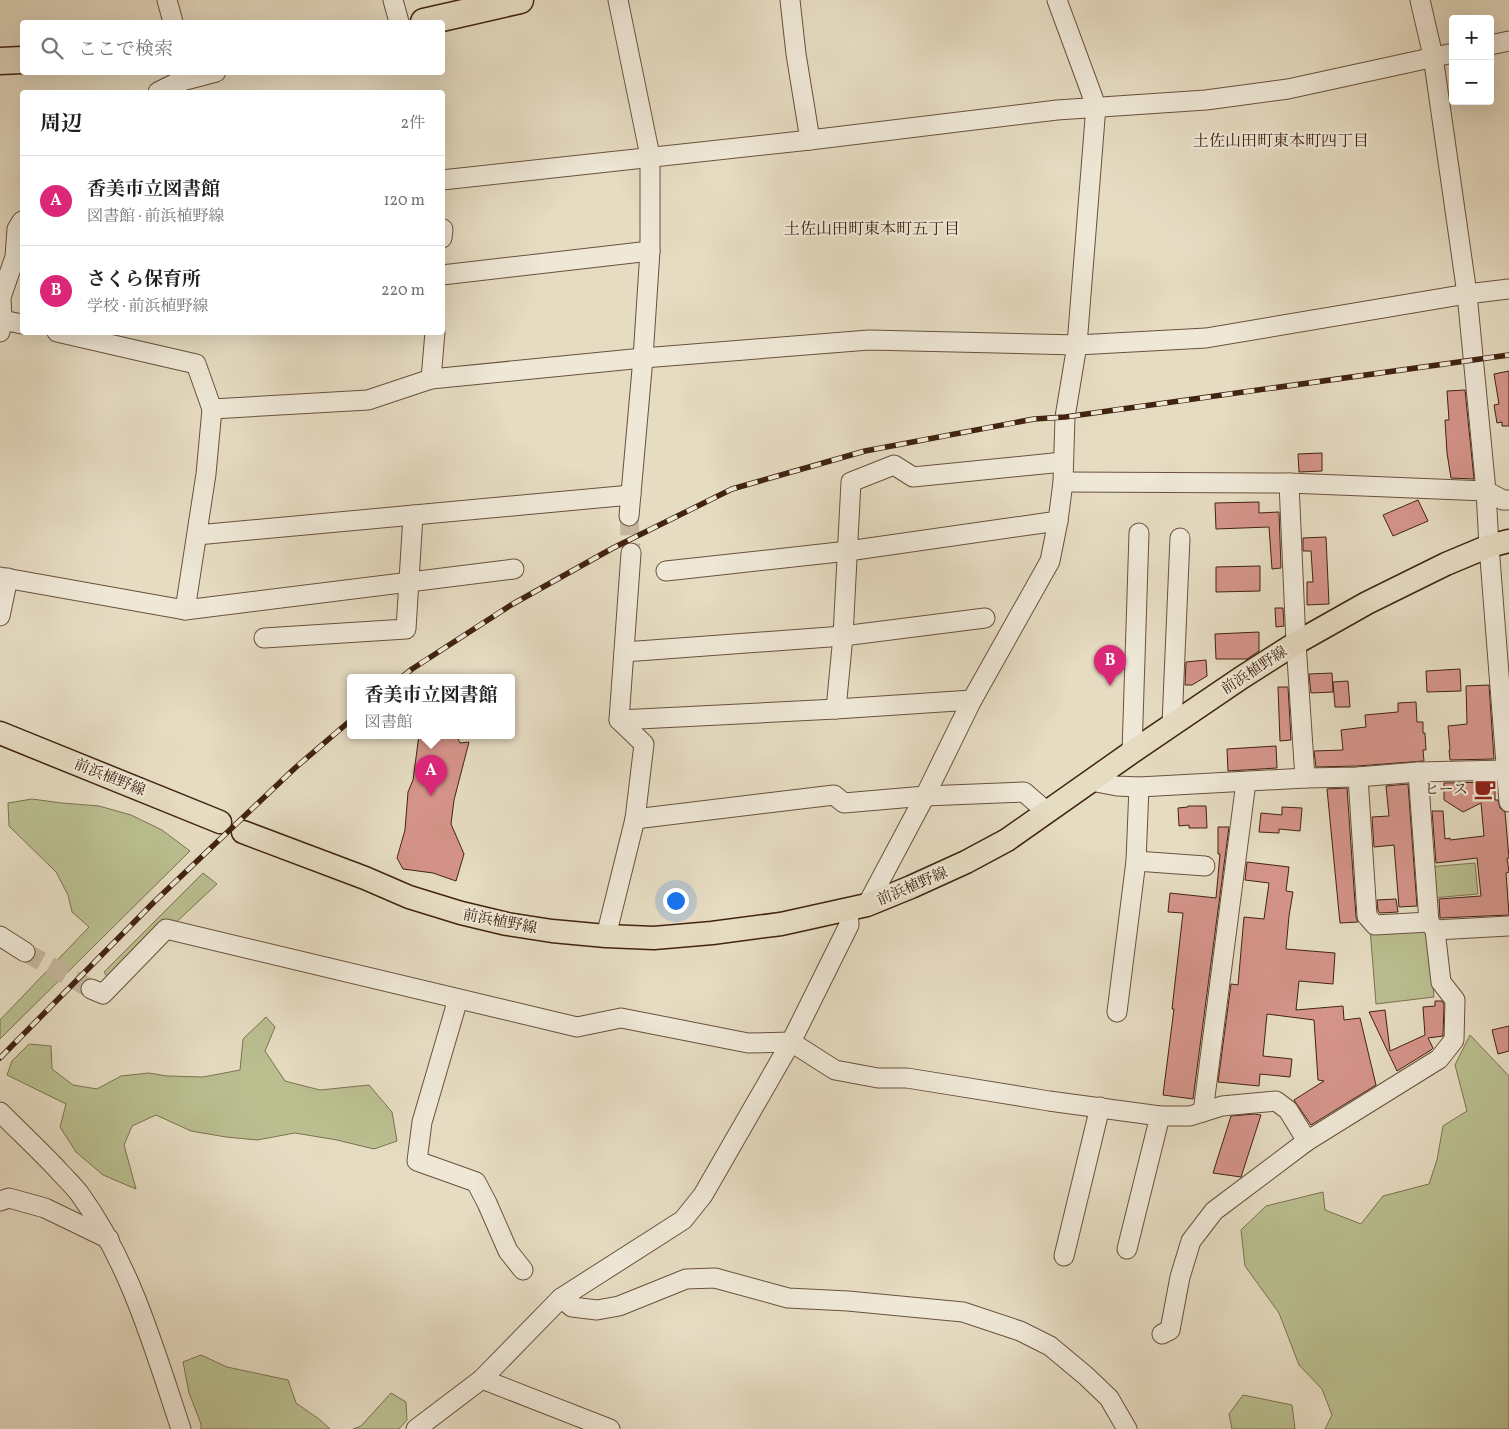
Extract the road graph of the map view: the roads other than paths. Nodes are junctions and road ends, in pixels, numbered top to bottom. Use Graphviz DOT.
graph roads {
  1 [pos="167,0"];
  2 [pos="393,0"];
  3 [pos="520,0"];
  4 [pos="618,0"];
  5 [pos="790,0"];
  6 [pos="1057,0"];
  7 [pos="1420,0"];
  8 [pos="172,20"];
  9 [pos="398,20"];
  10 [pos="433,20"];
  11 [pos="1509,41"];
  12 [pos="1494,44"];
  13 [pos="1449,53"];
  14 [pos="1434,56"];
  15 [pos="20,60"];
  16 [pos="0,61"];
  17 [pos="205,75"];
  18 [pos="162,90"];
  19 [pos="1096,106"];
  20 [pos="810,140"];
  21 [pos="650,156"];
  22 [pos="445,180"];
  23 [pos="16,227"];
  24 [pos="650,251"];
  25 [pos="445,275"];
  26 [pos="1509,289"];
  27 [pos="1467,294"];
  28 [pos="20,324"];
  29 [pos="1,326"];
  30 [pos="70,335"];
  31 [pos="435,335"];
  32 [pos="1077,345"];
  33 [pos="643,358"];
  34 [pos="431,379"];
  35 [pos="212,409"];
  36 [pos="1063,462"];
  37 [pos="1063,482"];
  38 [pos="1289,483"];
  39 [pos="1486,491"];
  40 [pos="632,495"];
  41 [pos="1509,500"];
  42 [pos="413,516"];
  43 [pos="629,516"];
  44 [pos="1058,521"];
  45 [pos="1139,533"];
  46 [pos="197,535"];
  47 [pos="1180,538"];
  48 [pos="1499,543"];
  49 [pos="848,551"];
  50 [pos="631,553"];
  51 [pos="514,568"];
  52 [pos="666,571"];
  53 [pos="4,578"];
  54 [pos="409,582"];
  55 [pos="185,610"];
  56 [pos="0,616"];
  57 [pos="985,618"];
  58 [pos="843,636"];
  59 [pos="264,638"];
  60 [pos="1296,643"];
  61 [pos="624,652"];
  62 [pos="972,700"];
  63 [pos="836,709"];
  64 [pos="619,720"];
  65 [pos="1172,724"];
  66 [pos="0,733"];
  67 [pos="1132,752"];
  68 [pos="1506,770"];
  69 [pos="1418,772"];
  70 [pos="1358,777"];
  71 [pos="1305,778"];
  72 [pos="1091,781"];
  73 [pos="1246,782"];
  74 [pos="1139,787"];
  75 [pos="925,796"];
  76 [pos="1509,802"];
  77 [pos="1047,812"];
  78 [pos="635,819"];
  79 [pos="220,822"];
  80 [pos="243,832"];
  81 [pos="1136,861"];
  82 [pos="1206,865"];
  83 [pos="857,907"];
  84 [pos="1432,926"];
  85 [pos="1509,926"];
  86 [pos="0,936"];
  87 [pos="606,936"];
  88 [pos="25,952"];
  89 [pos="91,989"];
  90 [pos="458,999"];
  91 [pos="1117,1012"];
  92 [pos="791,1042"];
  93 [pos="1100,1107"];
  94 [pos="0,1112"];
  95 [pos="1204,1112"];
  96 [pos="1160,1116"];
  97 [pos="1307,1141"];
  98 [pos="0,1201"];
  99 [pos="109,1239"];
  100 [pos="1127,1249"];
  101 [pos="1064,1256"];
  102 [pos="524,1270"];
  103 [pos="562,1298"];
  104 [pos="1162,1334"];
  105 [pos="482,1379"];
  106 [pos="181,1429"];
  107 [pos="416,1429"];
  108 [pos="610,1429"];
  109 [pos="1127,1429"];
  1 -- 8 [label="street"];
  2 -- 9 [label="street"];
  3 -- 10 [label="highway"];
  4 -- 21 [label="street"];
  5 -- 20 [label="street"];
  6 -- 19 [label="street"];
  7 -- 14 [label="street"];
  11 -- 12 [label="street"];
  13 -- 14 [label="street"];
  14 -- 19 [label="street"];
  14 -- 27 [label="street"];
  15 -- 16 [label="highway"];
  17 -- 18 [label="street"];
  19 -- 20 [label="street"];
  19 -- 32 [label="street"];
  20 -- 21 [label="street"];
  21 -- 22 [label="street"];
  21 -- 24 [label="street"];
  23 -- 29 [label="street"];
  24 -- 25 [label="street"];
  24 -- 33 [label="street"];
  26 -- 27 [label="street"];
  27 -- 32 [label="street"];
  27 -- 39 [label="street"];
  28 -- 29 [label="street"];
  30 -- 35 [label="street"];
  31 -- 34 [label="street"];
  32 -- 33 [label="street"];
  32 -- 36 [label="street"];
  33 -- 34 [label="street"];
  33 -- 40 [label="street"];
  34 -- 35 [label="street"];
  35 -- 46 [label="street"];
  36 -- 37 [label="street"];
  36 -- 49 [label="street"];
  37 -- 38 [label="street"];
  37 -- 44 [label="street"];
  38 -- 39 [label="street"];
  38 -- 60 [label="street"];
  39 -- 41 [label="street"];
  39 -- 48 [label="street"];
  40 -- 42 [label="street"];
  40 -- 43 [label="street"];
  42 -- 46 [label="street"];
  42 -- 54 [label="street"];
  44 -- 49 [label="street"];
  44 -- 62 [label="street"];
  45 -- 67 [label="street"];
  46 -- 55 [label="street"];
  47 -- 65 [label="street"];
  48 -- 60 [label="main road, 前浜植野線"];
  48 -- 68 [label="street"];
  49 -- 52 [label="street"];
  49 -- 58 [label="street"];
  50 -- 61 [label="street"];
  51 -- 54 [label="street"];
  53 -- 55 [label="street"];
  53 -- 56 [label="street"];
  54 -- 55 [label="street"];
  54 -- 59 [label="street"];
  57 -- 58 [label="street"];
  58 -- 61 [label="street"];
  58 -- 63 [label="street"];
  60 -- 65 [label="main road, 前浜植野線"];
  60 -- 71 [label="street"];
  61 -- 64 [label="street"];
  62 -- 63 [label="street"];
  62 -- 75 [label="street"];
  63 -- 64 [label="street"];
  64 -- 78 [label="street"];
  65 -- 67 [label="main road, 前浜植野線"];
  66 -- 79 [label="main road, 前浜植野線"];
  67 -- 72 [label="main road, 前浜植野線"];
  68 -- 69 [label="street"];
  68 -- 76 [label="street"];
  69 -- 70 [label="street"];
  69 -- 84 [label="street"];
  70 -- 71 [label="street"];
  70 -- 84 [label="street"];
  71 -- 73 [label="street"];
  72 -- 74 [label="street"];
  72 -- 77 [label="main road, 前浜植野線"];
  73 -- 74 [label="street"];
  73 -- 95 [label="street"];
  74 -- 81 [label="street"];
  75 -- 77 [label="street"];
  75 -- 78 [label="street"];
  75 -- 83 [label="street"];
  77 -- 83 [label="main road, 前浜植野線"];
  78 -- 87 [label="street"];
  80 -- 87 [label="main road, 前浜植野線"];
  81 -- 82 [label="street"];
  81 -- 91 [label="street"];
  83 -- 87 [label="main road, 前浜植野線"];
  83 -- 92 [label="street"];
  84 -- 85 [label="street"];
  84 -- 97 [label="street"];
  86 -- 88 [label="street"];
  89 -- 90 [label="street"];
  90 -- 92 [label="street"];
  90 -- 102 [label="street"];
  92 -- 93 [label="street"];
  92 -- 103 [label="street"];
  93 -- 96 [label="street"];
  93 -- 101 [label="street"];
  94 -- 99 [label="street"];
  95 -- 96 [label="street"];
  95 -- 97 [label="street"];
  96 -- 100 [label="street"];
  97 -- 104 [label="street"];
  98 -- 99 [label="street"];
  99 -- 106 [label="street"];
  103 -- 105 [label="street"];
  103 -- 109 [label="street"];
  105 -- 107 [label="street"];
  105 -- 108 [label="street"];
}
